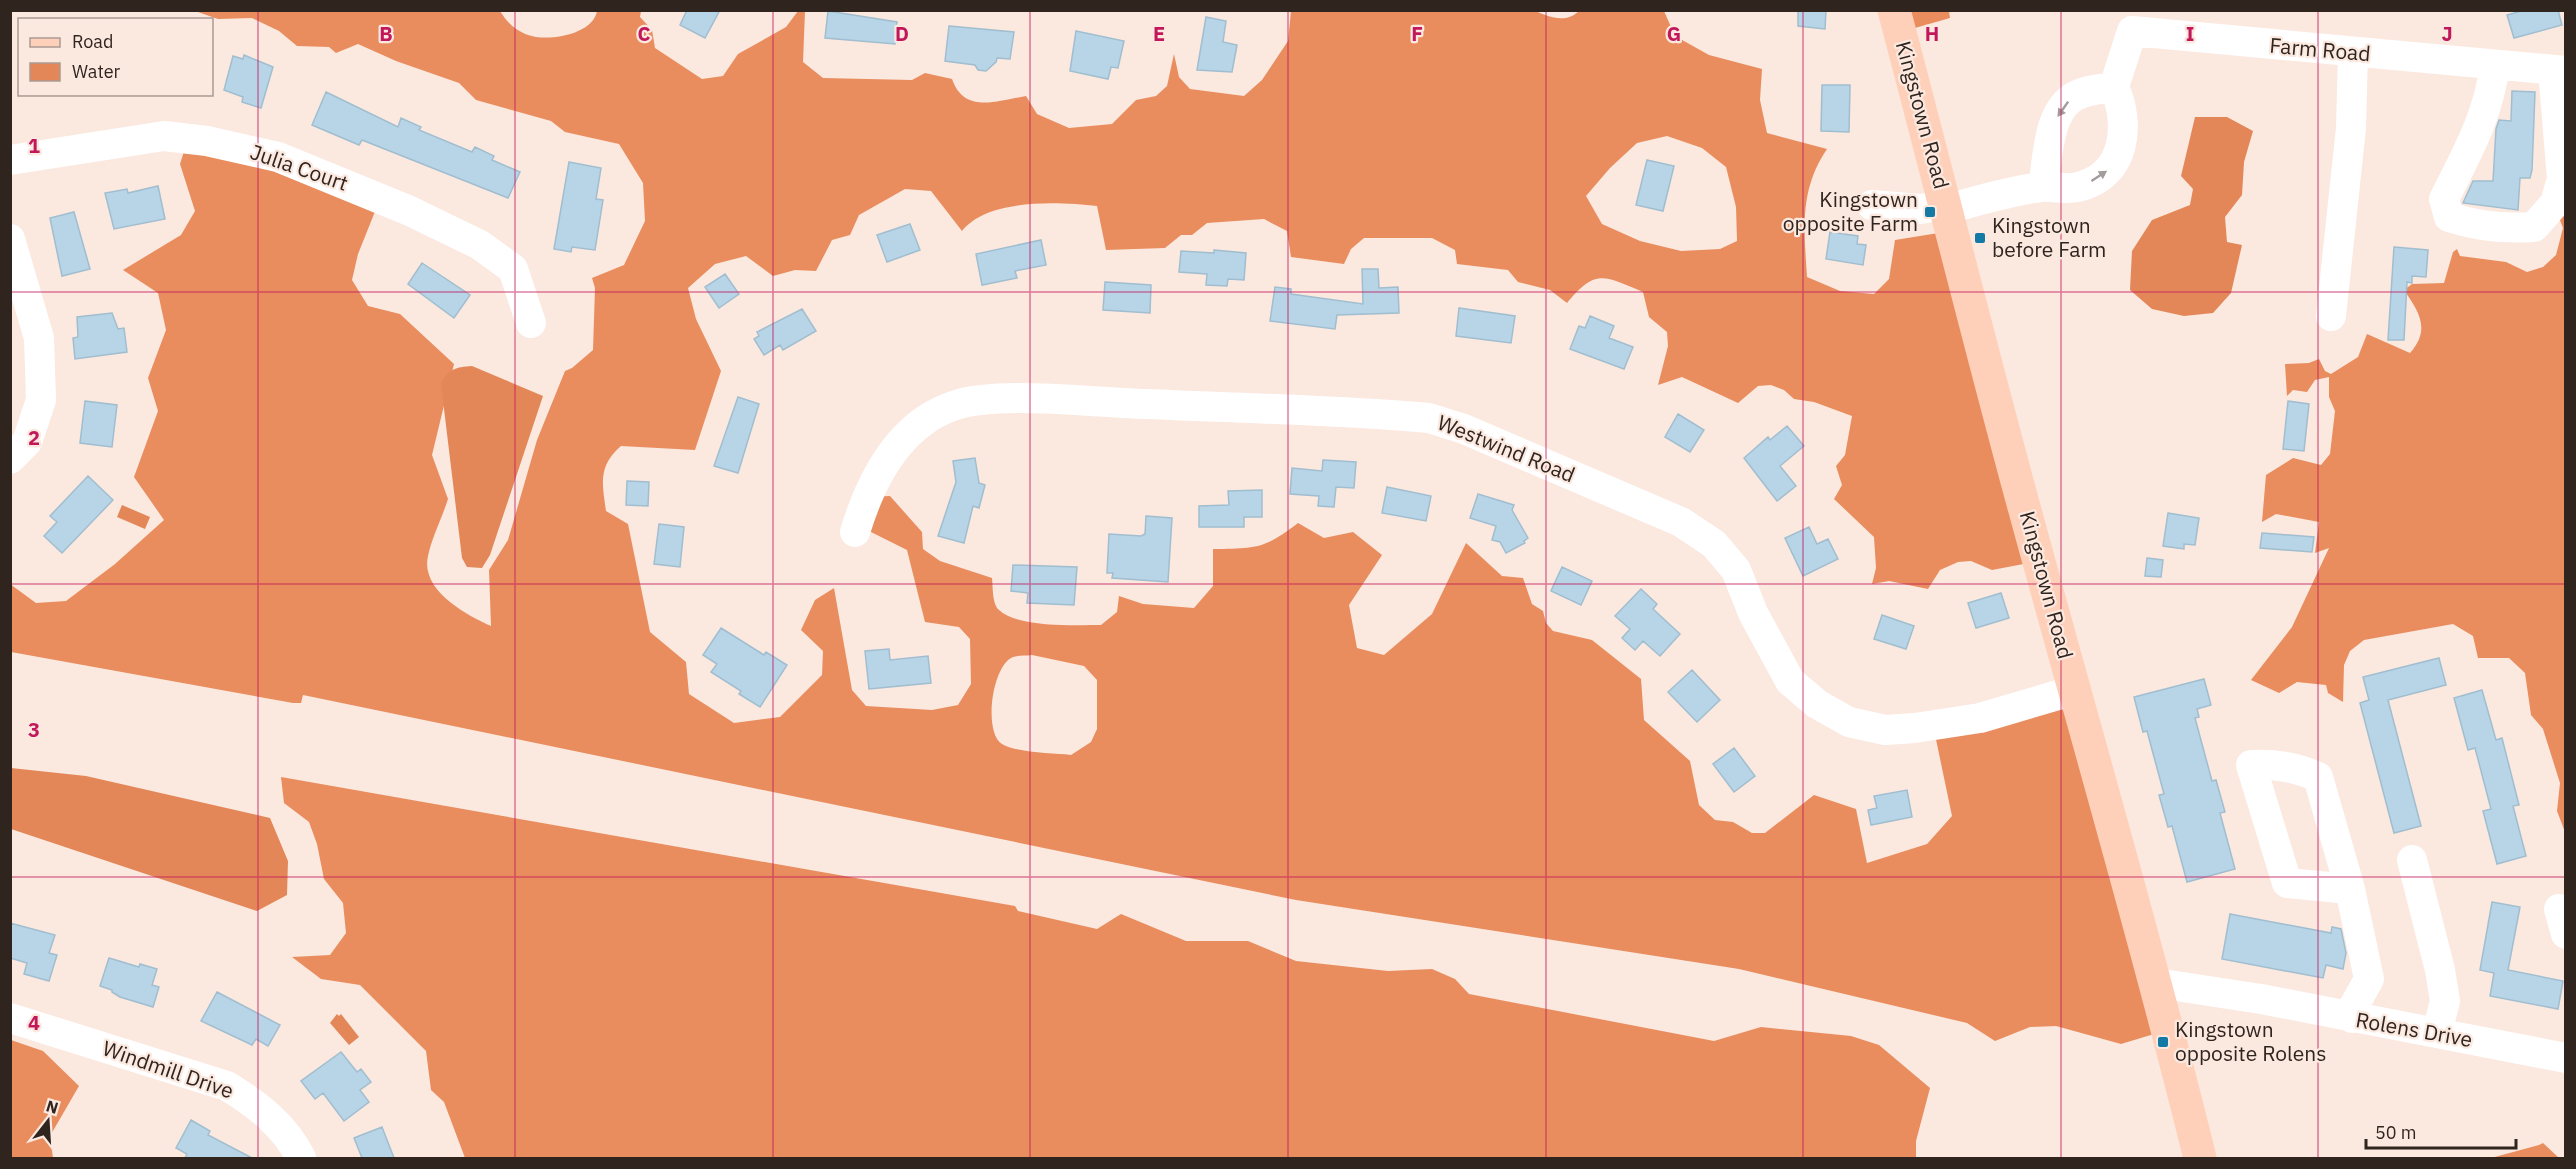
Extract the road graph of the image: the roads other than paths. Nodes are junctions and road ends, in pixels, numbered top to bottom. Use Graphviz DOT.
graph roads {
  1 [pos="1894,10"];
  2 [pos="2133,21"];
  3 [pos="2354,53"];
  4 [pos="2495,65"];
  5 [pos="2559,71"];
  6 [pos="2114,87"];
  7 [pos="10,160"];
  8 [pos="2564,179"];
  9 [pos="2043,187"];
  10 [pos="1872,205"];
  11 [pos="1946,207"];
  12 [pos="10,239"];
  13 [pos="2331,316"];
  14 [pos="531,323"];
  15 [pos="10,459"];
  16 [pos="855,532"];
  17 [pos="2075,690"];
  18 [pos="2412,860"];
  19 [pos="2350,889"];
  20 [pos="2156,983"];
  21 [pos="10,1018"];
  22 [pos="2352,1018"];
  23 [pos="2437,1033"];
  24 [pos="2565,1058"];
  25 [pos="302,1158"];
  26 [pos="2200,1158"];
  1 -- 11 [label="main road, Kingstown Road"];
  2 -- 3 [label="street, Farm Road"];
  2 -- 6 [label="street, Farm Road"];
  3 -- 4 [label="street, Farm Road"];
  3 -- 13 [label="street"];
  4 -- 5 [label="street, Farm Road"];
  4 -- 8 [label="street"];
  5 -- 8 [label="street"];
  6 -- 9 [label="street, one-way"];
  9 -- 6 [label="street, one-way"];
  7 -- 14 [label="street, Julia Court"];
  9 -- 11 [label="street"];
  10 -- 11 [label="street"];
  11 -- 17 [label="main road, Kingstown Road"];
  12 -- 15 [label="street"];
  16 -- 17 [label="street, Westwind Road"];
  17 -- 20 [label="main road, Kingstown Road"];
  18 -- 23 [label="street"];
  19 -- 22 [label="street"];
  20 -- 22 [label="street, Rolens Drive"];
  20 -- 26 [label="main road, Kingstown Road"];
  21 -- 25 [label="street, Windmill Drive"];
  22 -- 23 [label="street, Rolens Drive"];
  23 -- 24 [label="street, Rolens Drive"];
}
